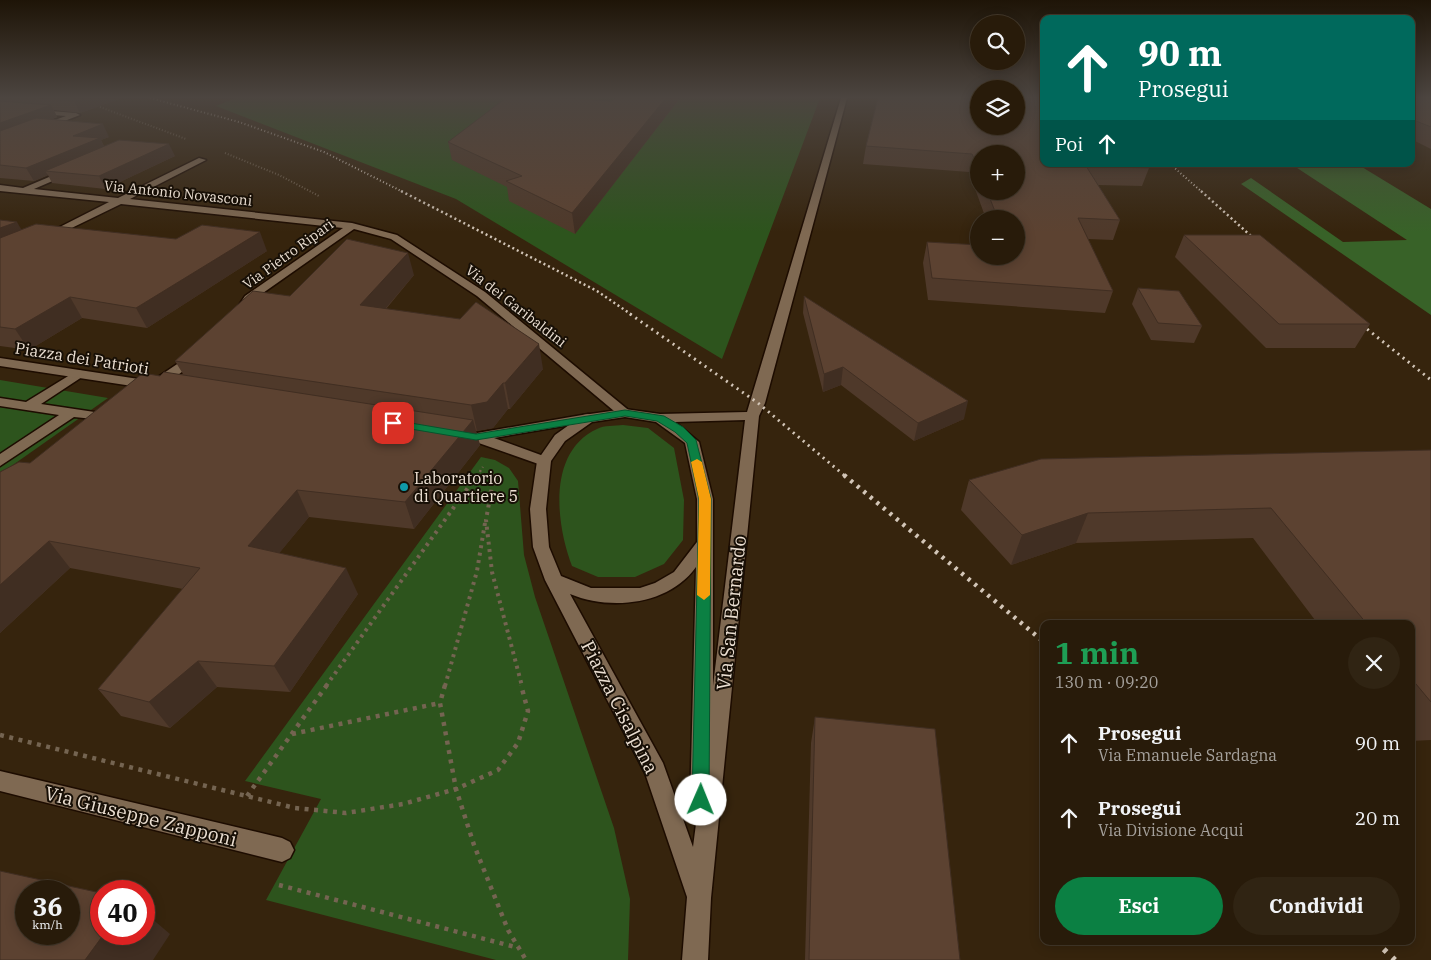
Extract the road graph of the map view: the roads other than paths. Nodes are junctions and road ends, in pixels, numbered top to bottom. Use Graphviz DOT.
graph roads {
  1 [pos="831,143"];
  2 [pos="202,160"];
  3 [pos="77,167"];
  4 [pos="0,188"];
  5 [pos="23,191"];
  6 [pos="119,200"];
  7 [pos="352,226"];
  8 [pos="42,240"];
  9 [pos="239,315"];
  10 [pos="207,347"];
  11 [pos="0,362"];
  12 [pos="78,374"];
  13 [pos="154,386"];
  14 [pos="173,389"];
  15 [pos="139,396"];
  16 [pos="0,402"];
  17 [pos="27,407"];
  18 [pos="625,413"];
  19 [pos="69,414"];
  20 [pos="752,416"];
  21 [pos="588,418"];
  22 [pos="660,418"];
  23 [pos="95,429"];
  24 [pos="449,432"];
  25 [pos="476,437"];
  26 [pos="0,461"];
  27 [pos="544,461"];
  28 [pos="705,543"];
  29 [pos="554,580"];
  30 [pos="0,781"];
  31 [pos="282,850"];
  32 [pos="699,898"];
  33 [pos="695,960"];
  1 -- 20 [label="street, Via San Bernardo"];
  2 -- 6 [label="street"];
  3 -- 5 [label="street"];
  4 -- 5 [label="street, Via Antonio Novasconi"];
  5 -- 6 [label="street, Via Antonio Novasconi"];
  6 -- 7 [label="street, Via Antonio Novasconi"];
  6 -- 8 [label="street"];
  7 -- 9 [label="street, Via Pietro Ripari"];
  7 -- 18 [label="street, Via dei Garibaldini"];
  10 -- 13 [label="street"];
  11 -- 12 [label="street, Piazza dei Patrioti"];
  12 -- 13 [label="street, Piazza dei Patrioti"];
  12 -- 17 [label="street"];
  13 -- 14 [label="street"];
  13 -- 15 [label="street, Piazza dei Patrioti"];
  16 -- 17 [label="street"];
  17 -- 19 [label="street"];
  18 -- 21 [label="street, Piazza Cisalpina"];
  18 -- 22 [label="street, Piazza Cisalpina"];
  19 -- 23 [label="street"];
  19 -- 26 [label="street"];
  20 -- 22 [label="street"];
  20 -- 32 [label="street, Via San Bernardo"];
  21 -- 25 [label="street"];
  21 -- 27 [label="street, Piazza Cisalpina"];
  22 -- 28 [label="street, Piazza Cisalpina"];
  24 -- 25 [label="street"];
  25 -- 27 [label="street"];
  27 -- 29 [label="street, Piazza Cisalpina"];
  28 -- 29 [label="street"];
  28 -- 32 [label="street, Piazza Cisalpina"];
  29 -- 32 [label="street, Piazza Cisalpina"];
  30 -- 31 [label="street, Via Giuseppe Zapponi"];
  32 -- 33 [label="street, Via San Bernardo"];
}
